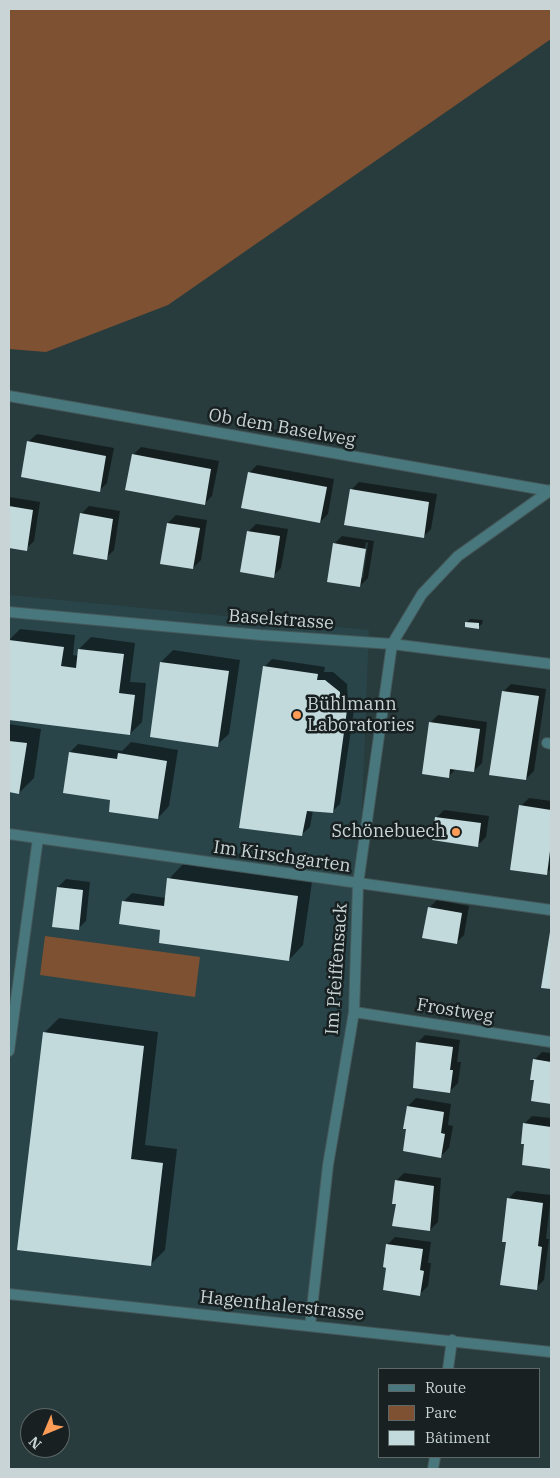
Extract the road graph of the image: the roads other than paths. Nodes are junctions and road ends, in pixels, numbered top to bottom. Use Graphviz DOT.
graph roads {
  1 [pos="9,396"];
  2 [pos="551,490"];
  3 [pos="9,612"];
  4 [pos="392,644"];
  5 [pos="551,664"];
  6 [pos="9,834"];
  7 [pos="38,838"];
  8 [pos="358,884"];
  9 [pos="551,910"];
  10 [pos="354,1012"];
  11 [pos="551,1042"];
  12 [pos="9,1051"];
  13 [pos="9,1294"];
  14 [pos="310,1326"];
  15 [pos="452,1340"];
  16 [pos="551,1352"];
  17 [pos="448,1368"];
  1 -- 2 [label="street, Ob dem Baselweg"];
  2 -- 4 [label="street"];
  3 -- 4 [label="street, Baselstrasse"];
  4 -- 5 [label="street, Baselstrasse"];
  4 -- 8 [label="street, Im Pfeiffensack"];
  6 -- 7 [label="street, Im Kirschgarten"];
  7 -- 8 [label="street, Im Kirschgarten"];
  7 -- 12 [label="street"];
  8 -- 9 [label="street, Im Kirschgarten"];
  8 -- 10 [label="street, Im Pfeiffensack"];
  10 -- 11 [label="street, Frostweg"];
  10 -- 14 [label="street, Im Pfeiffensack"];
  13 -- 14 [label="street, Hagenthalerstrasse"];
  14 -- 15 [label="street, Hagenthalerstrasse"];
  15 -- 16 [label="street, Hagenthalerstrasse"];
  15 -- 17 [label="street"];
}
